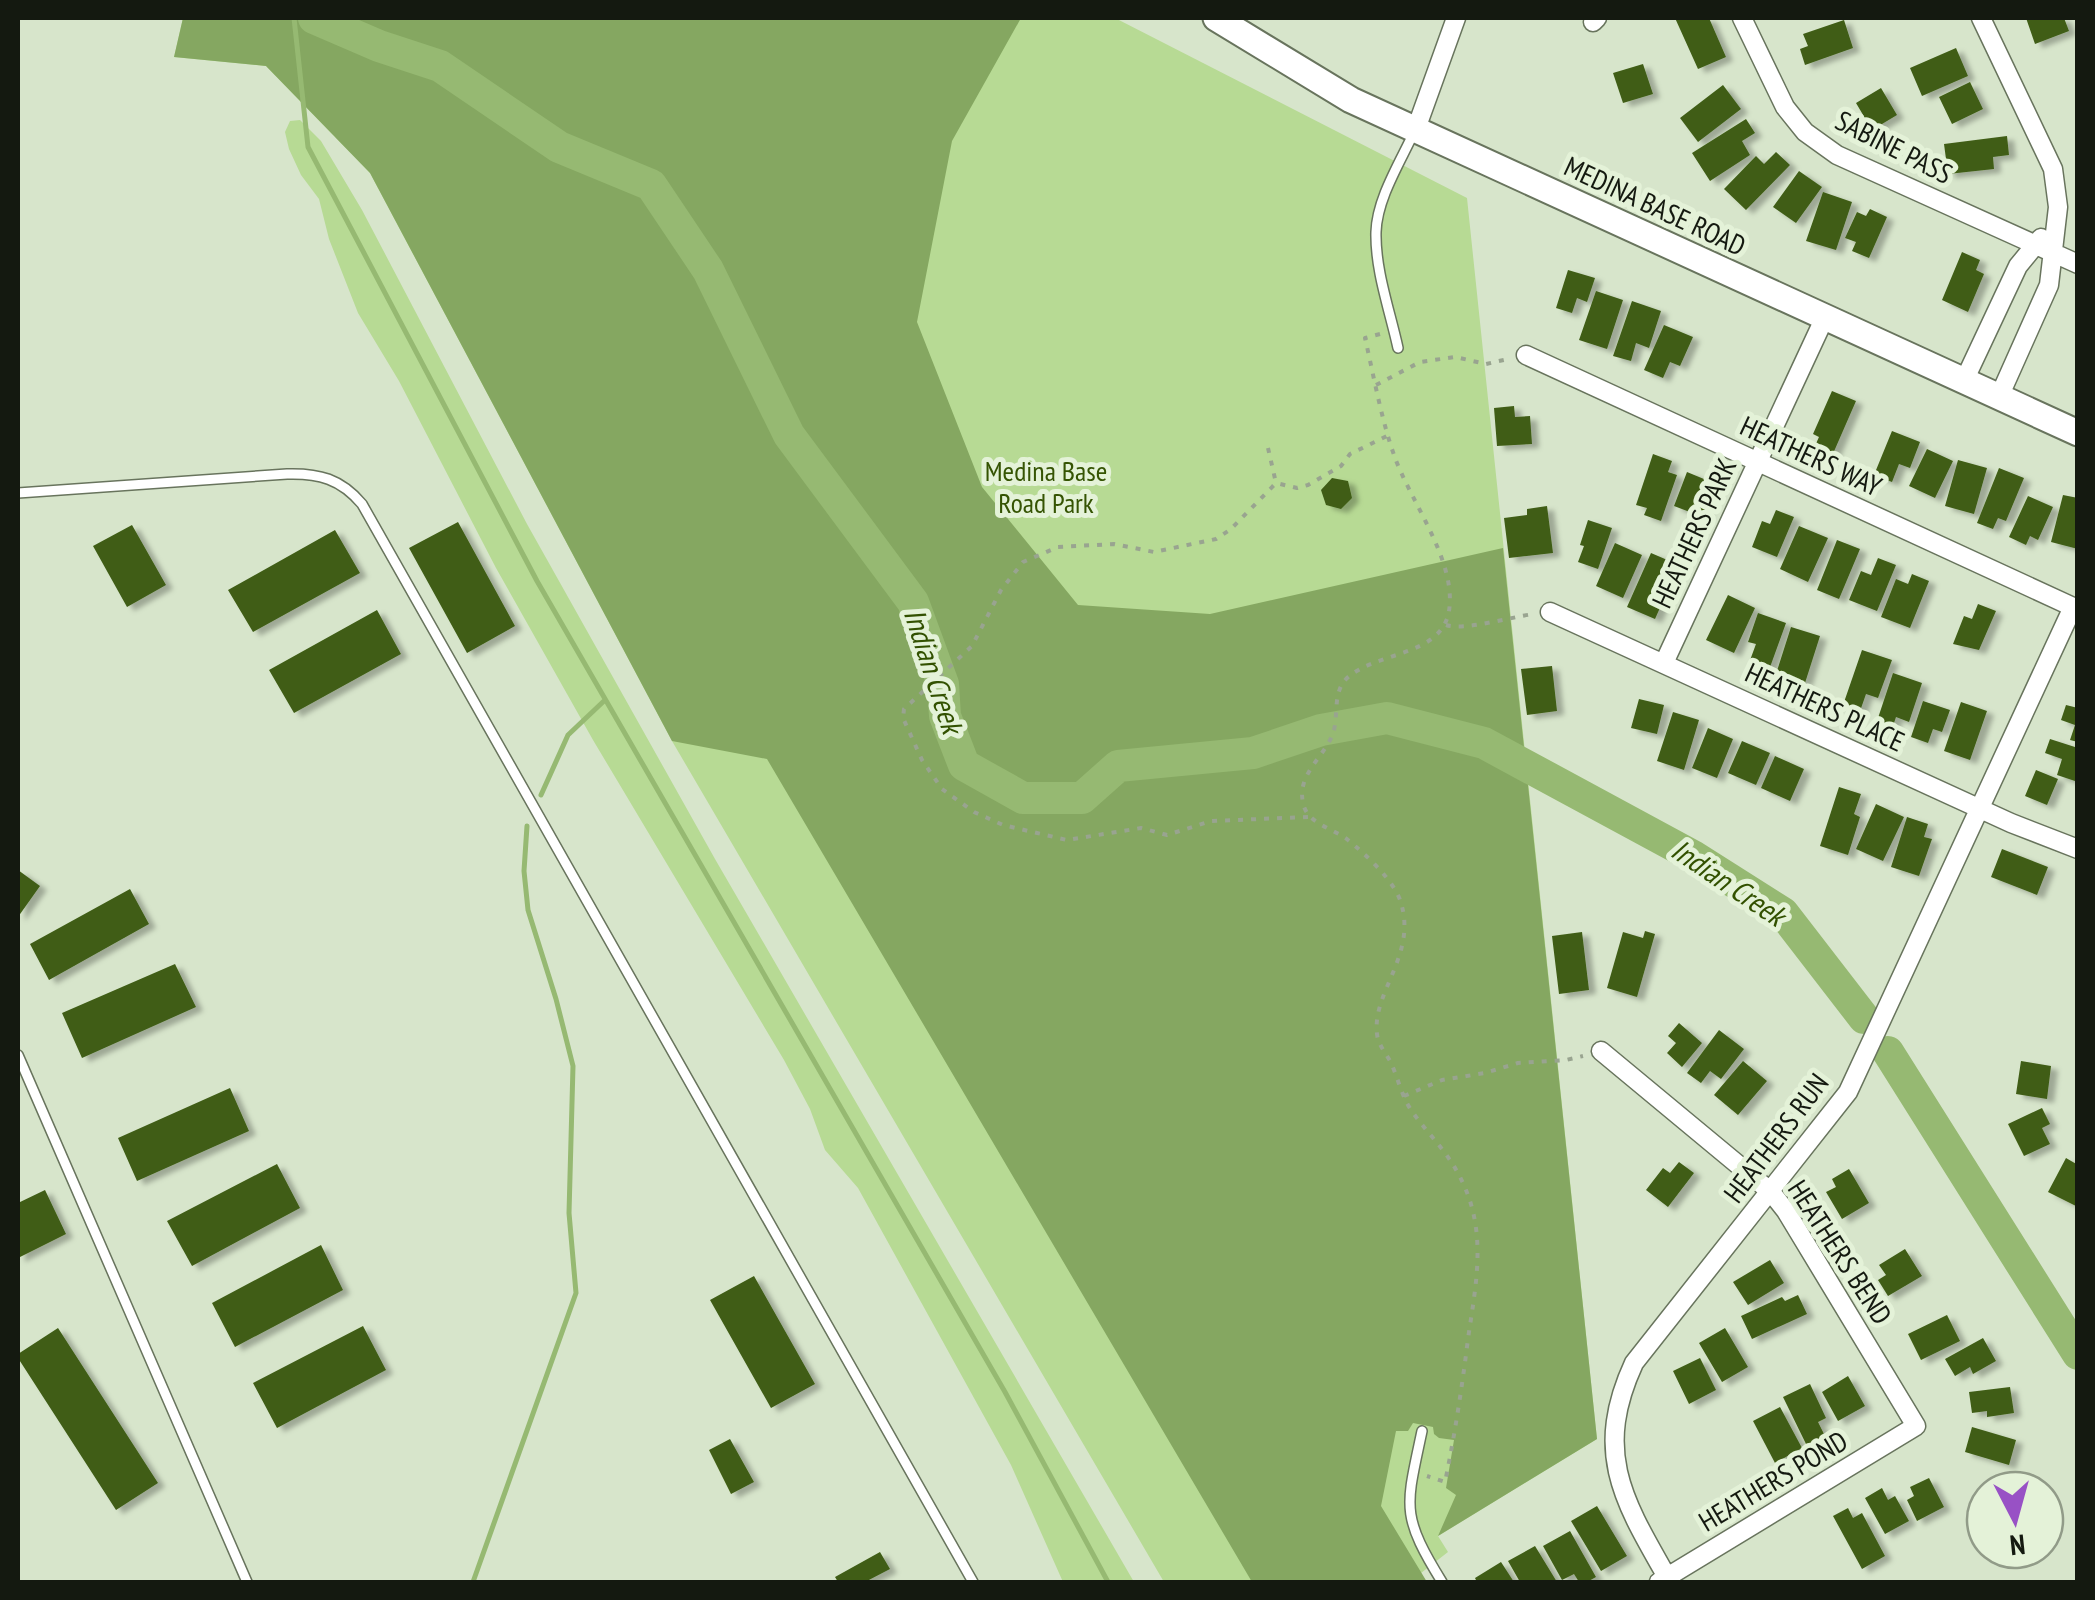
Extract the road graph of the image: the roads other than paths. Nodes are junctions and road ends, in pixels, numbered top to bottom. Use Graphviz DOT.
graph roads {
  1 [pos="1216,18"];
  2 [pos="1456,18"];
  3 [pos="1742,18"];
  4 [pos="1981,18"];
  5 [pos="1416,129"];
  6 [pos="2043,249"];
  7 [pos="2078,264"];
  8 [pos="1825,317"];
  9 [pos="1398,348"];
  10 [pos="1526,355"];
  11 [pos="1964,381"];
  12 [pos="1999,396"];
  13 [pos="2078,433"];
  14 [pos="1757,462"];
  15 [pos="18,493"];
  16 [pos="2072,606"];
  17 [pos="1550,612"];
  18 [pos="1664,663"];
  19 [pos="1978,808"];
  20 [pos="2078,849"];
  21 [pos="1601,1051"];
  22 [pos="18,1055"];
  23 [pos="1771,1192"];
  24 [pos="1916,1426"];
  25 [pos="1422,1431"];
  26 [pos="1663,1580"];
  27 [pos="247,1582"];
  28 [pos="974,1582"];
  29 [pos="1442,1582"];
  1 -- 5 [label="street, MEDINA BASE ROAD"];
  2 -- 5 [label="street"];
  3 -- 6 [label="street, SABINE PASS"];
  4 -- 6 [label="street"];
  5 -- 8 [label="street, MEDINA BASE ROAD"];
  5 -- 9 [label="lane"];
  6 -- 7 [label="street, SABINE PASS"];
  6 -- 11 [label="street"];
  6 -- 12 [label="street"];
  8 -- 11 [label="street, MEDINA BASE ROAD"];
  8 -- 14 [label="street, HEATHERS PARK"];
  10 -- 14 [label="street, HEATHERS WAY"];
  11 -- 12 [label="street, MEDINA BASE ROAD"];
  12 -- 13 [label="street, MEDINA BASE ROAD"];
  14 -- 16 [label="street, HEATHERS WAY"];
  14 -- 18 [label="street, HEATHERS PARK"];
  15 -- 28 [label="lane"];
  16 -- 19 [label="street, HEATHERS RUN"];
  17 -- 18 [label="street, HEATHERS PLACE"];
  18 -- 19 [label="street, HEATHERS PLACE"];
  19 -- 20 [label="street, HEATHERS PLACE"];
  19 -- 23 [label="street, HEATHERS RUN"];
  21 -- 23 [label="street, HEATHERS BEND"];
  22 -- 27 [label="lane"];
  23 -- 24 [label="street, HEATHERS BEND"];
  23 -- 26 [label="street, HEATHERS RUN"];
  24 -- 26 [label="street, HEATHERS POND"];
  25 -- 29 [label="lane"];
}
